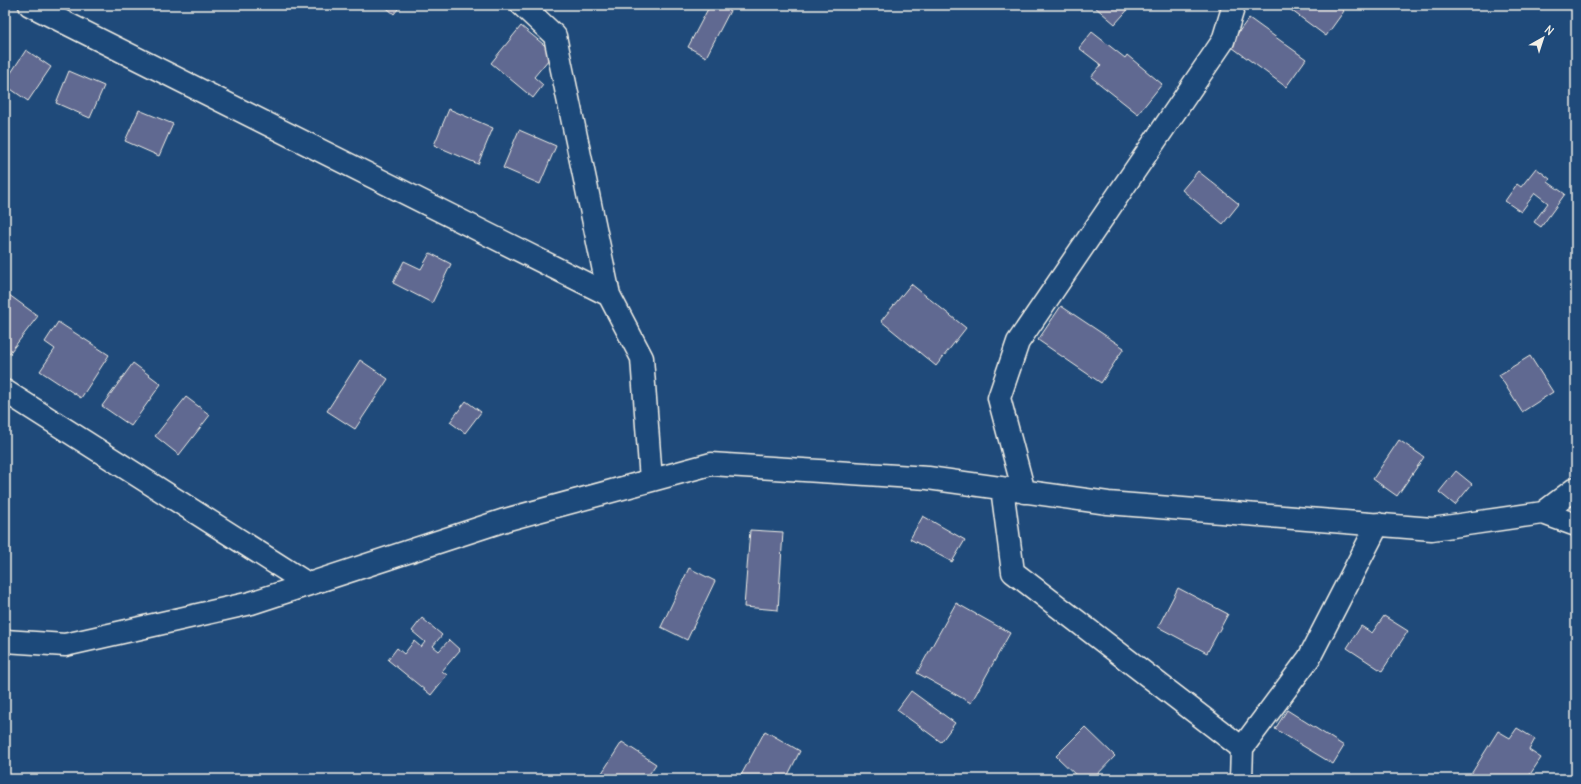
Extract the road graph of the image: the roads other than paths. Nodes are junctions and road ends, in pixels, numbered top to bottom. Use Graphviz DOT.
graph roads {
  1 [pos="30,5"];
  2 [pos="522,5"];
  3 [pos="1234,5"];
  4 [pos="608,295"];
  5 [pos="5,391"];
  6 [pos="651,480"];
  7 [pos="1002,488"];
  8 [pos="1576,488"];
  9 [pos="1024,492"];
  10 [pos="1543,513"];
  11 [pos="1378,524"];
  12 [pos="1576,525"];
  13 [pos="308,584"];
  14 [pos="5,641"];
  15 [pos="1242,748"];
  16 [pos="1241,779"];
  1 -- 4 [label="street"];
  2 -- 4 [label="street"];
  3 -- 9 [label="street"];
  4 -- 6 [label="street"];
  5 -- 13 [label="street"];
  6 -- 7 [label="street"];
  6 -- 13 [label="street"];
  7 -- 9 [label="street"];
  7 -- 15 [label="street"];
  8 -- 10 [label="street"];
  9 -- 11 [label="street"];
  10 -- 11 [label="street"];
  10 -- 12 [label="street"];
  11 -- 15 [label="street"];
  13 -- 14 [label="street"];
  15 -- 16 [label="street"];
}
